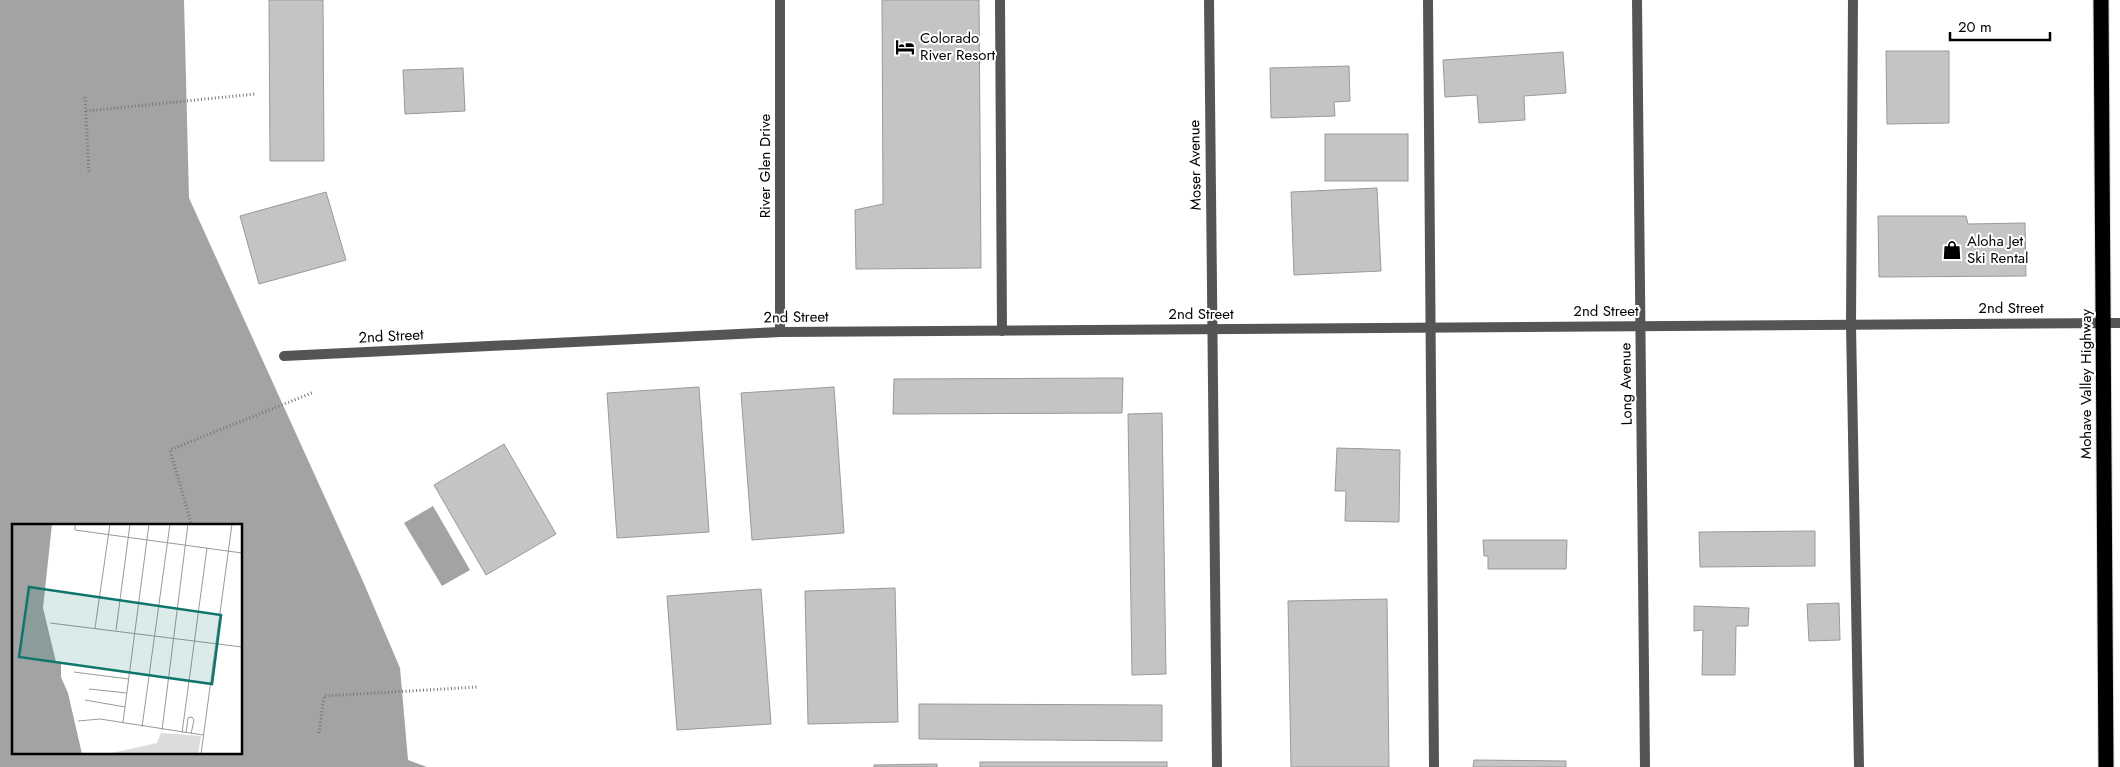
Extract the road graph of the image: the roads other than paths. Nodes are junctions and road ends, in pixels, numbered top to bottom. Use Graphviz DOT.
graph roads {
  1 [pos="780,0"];
  2 [pos="1000,0"];
  3 [pos="1209,0"];
  4 [pos="1428,0"];
  5 [pos="1637,0"];
  6 [pos="1853,0"];
  7 [pos="2101,0"];
  8 [pos="2103,323"];
  9 [pos="2120,323"];
  10 [pos="1851,324"];
  11 [pos="1641,326"];
  12 [pos="1430,328"];
  13 [pos="1212,329"];
  14 [pos="1002,330"];
  15 [pos="780,332"];
  16 [pos="284,356"];
  17 [pos="1217,767"];
  18 [pos="1434,767"];
  19 [pos="1645,767"];
  20 [pos="1858,767"];
  21 [pos="2106,767"];
  1 -- 15 [label="street, River Glen Drive"];
  2 -- 14 [label="street"];
  3 -- 13 [label="street, Moser Avenue"];
  4 -- 12 [label="street"];
  5 -- 11 [label="street, Long Avenue"];
  6 -- 10 [label="street"];
  7 -- 8 [label="highway, Mohave Valley Highway"];
  8 -- 9 [label="street, 2nd Street"];
  8 -- 10 [label="street, 2nd Street"];
  8 -- 21 [label="highway, Mohave Valley Highway"];
  10 -- 11 [label="street, 2nd Street"];
  10 -- 20 [label="street"];
  11 -- 12 [label="street, 2nd Street"];
  11 -- 19 [label="street, Long Avenue"];
  12 -- 13 [label="street, 2nd Street"];
  12 -- 18 [label="street"];
  13 -- 14 [label="street, 2nd Street"];
  13 -- 17 [label="street, Moser Avenue"];
  14 -- 15 [label="street, 2nd Street"];
  15 -- 16 [label="street, 2nd Street"];
}
